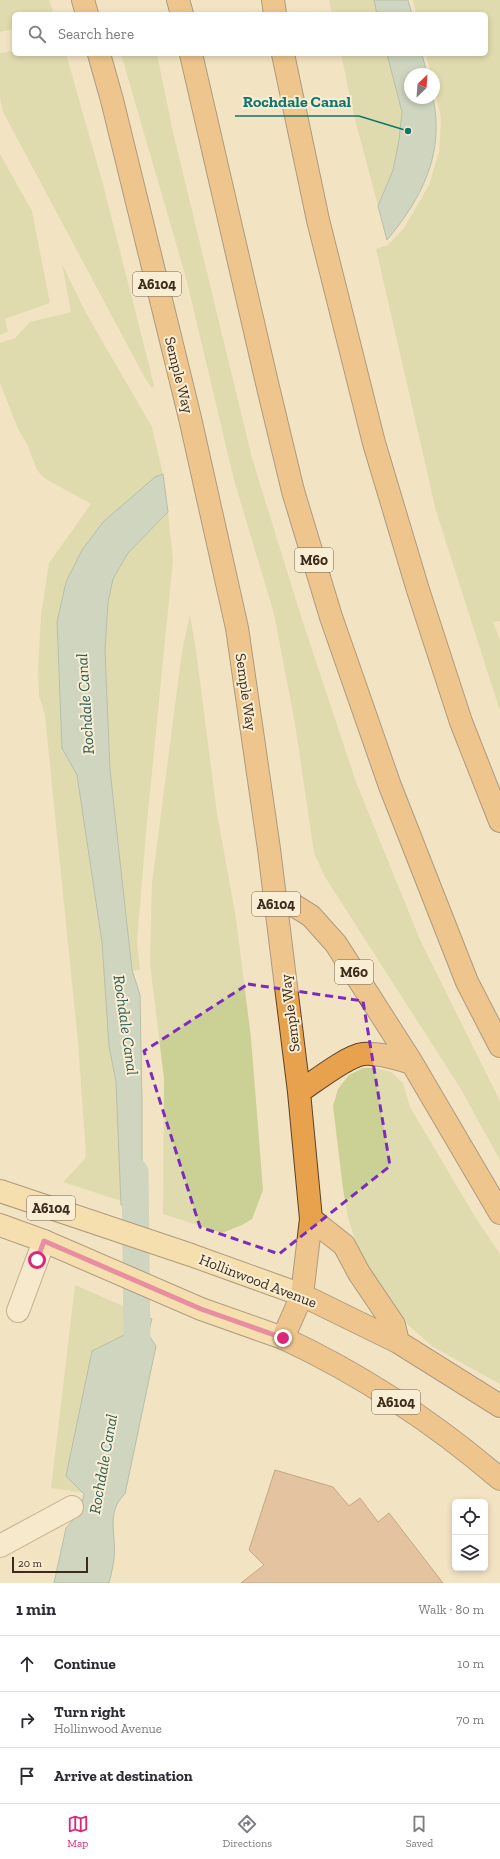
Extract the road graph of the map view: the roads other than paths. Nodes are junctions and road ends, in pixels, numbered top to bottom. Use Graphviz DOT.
graph roads {
  1 [pos="83,0"];
  2 [pos="178,0"];
  3 [pos="87,12"];
  4 [pos="181,12"];
  5 [pos="100,56"];
  6 [pos="191,56"];
  7 [pos="283,56"];
  8 [pos="500,821"];
  9 [pos="276,905"];
  10 [pos="500,1046"];
  11 [pos="412,1063"];
  12 [pos="299,1092"];
  13 [pos="0,1191"];
  14 [pos="500,1213"];
  15 [pos="311,1219"];
  16 [pos="0,1225"];
  17 [pos="44,1241"];
  18 [pos="302,1295"];
  19 [pos="18,1311"];
  20 [pos="283,1338"];
  21 [pos="398,1342"];
  22 [pos="500,1406"];
  23 [pos="500,1480"];
  24 [pos="72,1507"];
  25 [pos="0,1546"];
  1 -- 3 [label="highway"];
  2 -- 4 [label="highway"];
  5 -- 9 [label="highway, Semple Way / A6104"];
  6 -- 10 [label="highway, M60"];
  7 -- 8 [label="highway"];
  9 -- 11 [label="highway, M60"];
  9 -- 12 [label="highway, Semple Way / A6104"];
  11 -- 12 [label="highway"];
  11 -- 14 [label="highway, M60"];
  12 -- 15 [label="highway, Semple Way / A6104"];
  13 -- 18 [label="main road, Hollinwood Avenue / A6104"];
  15 -- 18 [label="highway, Semple Way / A6104"];
  15 -- 21 [label="highway"];
  16 -- 17 [label="main road, A6104"];
  17 -- 19 [label="street"];
  17 -- 20 [label="main road, A6104"];
  18 -- 20 [label="highway, Semple Way / A6104"];
  18 -- 21 [label="highway, Hollinwood Avenue / A6104"];
  20 -- 23 [label="highway, A6104"];
  21 -- 22 [label="highway, Hollinwood Avenue / A6104"];
  24 -- 25 [label="street"];
}
